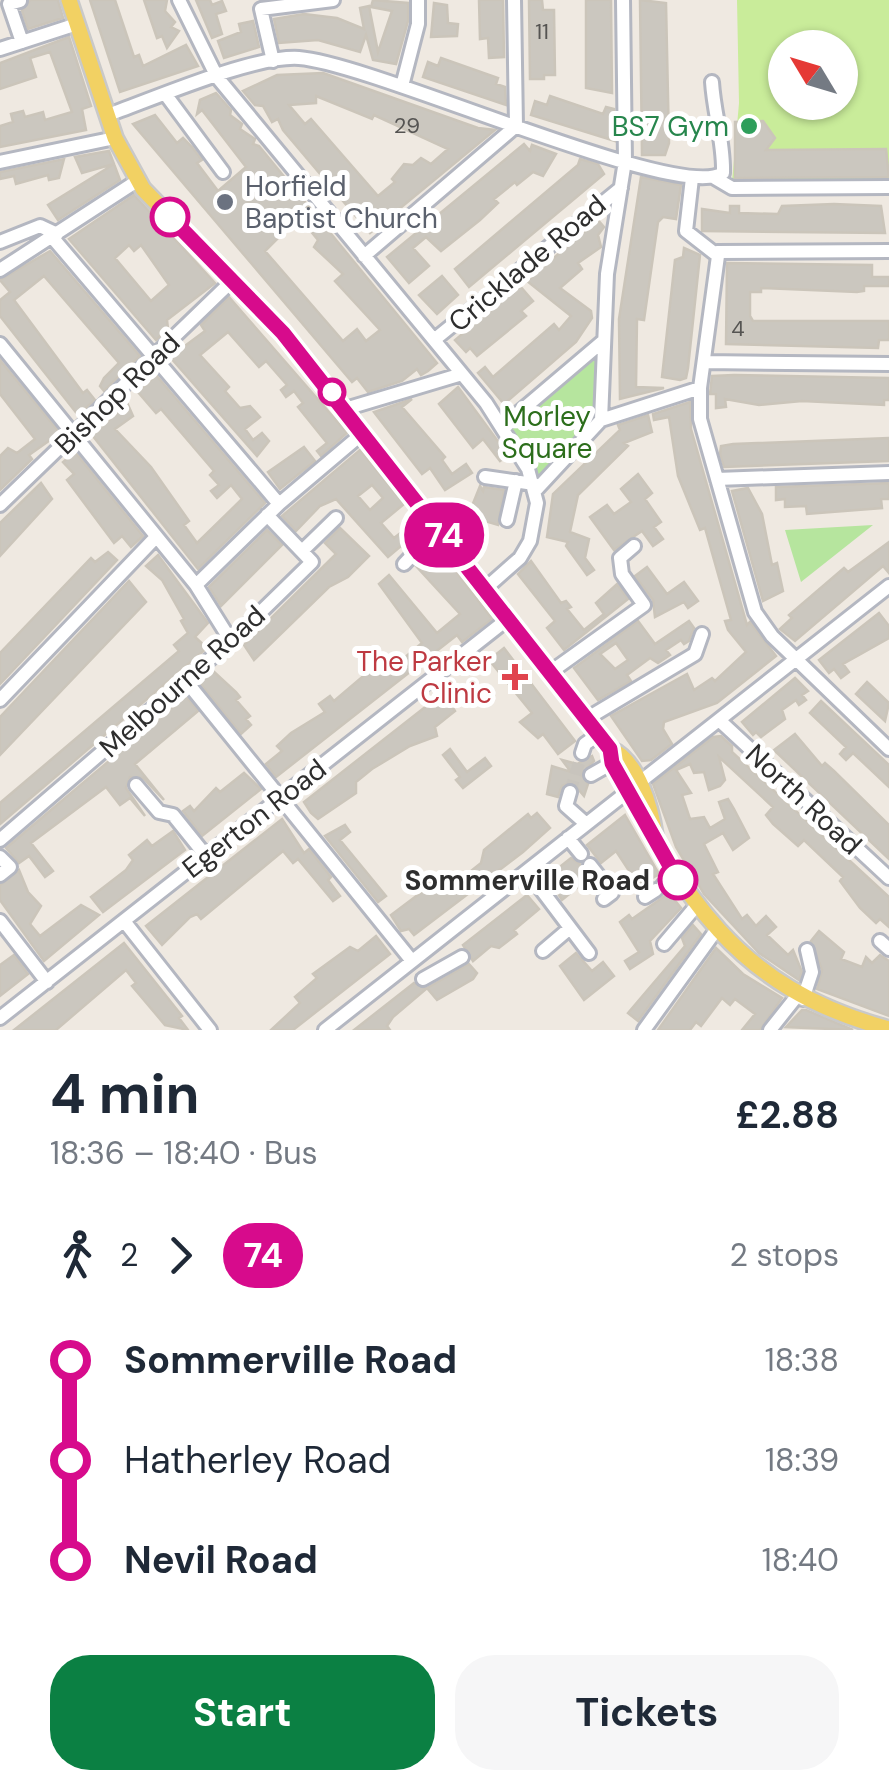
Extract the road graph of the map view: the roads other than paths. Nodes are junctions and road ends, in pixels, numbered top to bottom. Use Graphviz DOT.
graph roads {
  1 [pos="69,0"];
  2 [pos="178,0"];
  3 [pos="333,0"];
  4 [pos="418,0"];
  5 [pos="514,0"];
  6 [pos="623,0"];
  7 [pos="20,1"];
  8 [pos="77,24"];
  9 [pos="22,42"];
  10 [pos="0,49"];
  11 [pos="273,61"];
  12 [pos="217,78"];
  13 [pos="712,82"];
  14 [pos="402,86"];
  15 [pos="166,94"];
  16 [pos="108,116"];
  17 [pos="516,126"];
  18 [pos="114,138"];
  19 [pos="625,161"];
  20 [pos="0,162"];
  21 [pos="223,172"];
  22 [pos="692,178"];
  23 [pos="716,178"];
  24 [pos="138,180"];
  25 [pos="889,187"];
  26 [pos="621,188"];
  27 [pos="54,235"];
  28 [pos="0,242"];
  29 [pos="889,251"];
  30 [pos="716,252"];
  31 [pos="364,256"];
  32 [pos="0,270"];
  33 [pos="232,280"];
  34 [pos="434,340"];
  35 [pos="602,342"];
  36 [pos="0,344"];
  37 [pos="154,356"];
  38 [pos="704,362"];
  39 [pos="889,364"];
  40 [pos="462,374"];
  41 [pos="700,388"];
  42 [pos="345,410"];
  43 [pos="601,420"];
  44 [pos="503,426"];
  45 [pos="362,433"];
  46 [pos="75,434"];
  47 [pos="889,474"];
  48 [pos="485,478"];
  49 [pos="717,479"];
  50 [pos="516,482"];
  51 [pos="535,487"];
  52 [pos="279,504"];
  53 [pos="0,505"];
  54 [pos="267,515"];
  55 [pos="336,518"];
  56 [pos="506,520"];
  57 [pos="438,528"];
  58 [pos="156,537"];
  59 [pos="634,546"];
  60 [pos="302,552"];
  61 [pos="404,564"];
  62 [pos="196,585"];
  63 [pos="889,586"];
  64 [pos="486,588"];
  65 [pos="876,596"];
  66 [pos="889,608"];
  67 [pos="510,618"];
  68 [pos="702,634"];
  69 [pos="231,641"];
  70 [pos="796,659"];
  71 [pos="552,671"];
  72 [pos="186,680"];
  73 [pos="0,700"];
  74 [pos="588,718"];
  75 [pos="719,720"];
  76 [pos="600,734"];
  77 [pos="889,749"];
  78 [pos="582,753"];
  79 [pos="611,756"];
  80 [pos="590,775"];
  81 [pos="136,785"];
  82 [pos="632,786"];
  83 [pos="570,792"];
  84 [pos="279,797"];
  85 [pos="584,822"];
  86 [pos="568,838"];
  87 [pos="0,840"];
  88 [pos="206,856"];
  89 [pos="0,857"];
  90 [pos="528,872"];
  91 [pos="0,875"];
  92 [pos="889,878"];
  93 [pos="604,899"];
  94 [pos="698,905"];
  95 [pos="124,921"];
  96 [pos="0,922"];
  97 [pos="570,928"];
  98 [pos="717,929"];
  99 [pos="664,944"];
  100 [pos="807,950"];
  101 [pos="544,951"];
  102 [pos="426,952"];
  103 [pos="589,953"];
  104 [pos="462,958"];
  105 [pos="412,962"];
  106 [pos="438,967"];
  107 [pos="423,978"];
  108 [pos="47,982"];
  109 [pos="800,997"];
  110 [pos="0,1018"];
  111 [pos="881,1028"];
  112 [pos="210,1030"];
  113 [pos="326,1030"];
  114 [pos="644,1030"];
  115 [pos="770,1030"];
  1 -- 8 [label="main road"];
  2 -- 12 [label="street"];
  3 -- 11 [label="street"];
  4 -- 14 [label="street"];
  5 -- 17 [label="street"];
  6 -- 19 [label="street"];
  7 -- 9 [label="street"];
  8 -- 9 [label="street"];
  8 -- 16 [label="main road"];
  9 -- 10 [label="street"];
  11 -- 12 [label="street"];
  11 -- 14 [label="street"];
  12 -- 15 [label="street"];
  12 -- 31 [label="street"];
  13 -- 23 [label="street"];
  14 -- 17 [label="street"];
  15 -- 16 [label="street"];
  15 -- 21 [label="street"];
  16 -- 18 [label="main road"];
  17 -- 19 [label="street"];
  17 -- 31 [label="street"];
  18 -- 20 [label="street"];
  18 -- 24 [label="main road"];
  19 -- 22 [label="street"];
  19 -- 26 [label="street"];
  22 -- 23 [label="street"];
  22 -- 30 [label="street"];
  23 -- 25 [label="street"];
  24 -- 27 [label="street"];
  24 -- 33 [label="main road"];
  26 -- 34 [label="street, Cricklade Road"];
  26 -- 35 [label="street"];
  27 -- 28 [label="street"];
  27 -- 32 [label="street"];
  27 -- 37 [label="street"];
  29 -- 30 [label="street"];
  30 -- 38 [label="street"];
  31 -- 34 [label="street"];
  33 -- 37 [label="street, Bishop Road"];
  33 -- 42 [label="main road"];
  34 -- 40 [label="street"];
  35 -- 43 [label="street"];
  35 -- 44 [label="street"];
  36 -- 46 [label="street"];
  37 -- 46 [label="street, Bishop Road"];
  37 -- 52 [label="street"];
  38 -- 39 [label="street"];
  38 -- 41 [label="street"];
  40 -- 42 [label="street"];
  40 -- 44 [label="street"];
  41 -- 43 [label="street"];
  41 -- 49 [label="street"];
  42 -- 45 [label="main road"];
  43 -- 51 [label="street"];
  44 -- 51 [label="street"];
  45 -- 52 [label="street"];
  45 -- 57 [label="main road"];
  46 -- 53 [label="street, Bishop Road"];
  46 -- 58 [label="street"];
  47 -- 49 [label="street"];
  48 -- 50 [label="street"];
  49 -- 70 [label="street"];
  50 -- 51 [label="street"];
  50 -- 56 [label="street"];
  51 -- 64 [label="street"];
  52 -- 54 [label="street"];
  54 -- 60 [label="street"];
  54 -- 62 [label="street"];
  55 -- 60 [label="street"];
  57 -- 61 [label="street"];
  57 -- 64 [label="main road"];
  58 -- 62 [label="street"];
  58 -- 73 [label="street"];
  59 -- 71 [label="street"];
  60 -- 69 [label="street, Melbourne Road"];
  62 -- 69 [label="street"];
  63 -- 65 [label="street"];
  64 -- 67 [label="main road"];
  65 -- 66 [label="street"];
  65 -- 70 [label="street"];
  67 -- 71 [label="main road"];
  67 -- 84 [label="street, Egerton Road"];
  68 -- 74 [label="street"];
  69 -- 72 [label="street, Melbourne Road"];
  70 -- 75 [label="street"];
  70 -- 77 [label="street"];
  71 -- 74 [label="main road"];
  72 -- 84 [label="street"];
  72 -- 87 [label="street, Melbourne Road"];
  74 -- 76 [label="main road"];
  75 -- 82 [label="street"];
  75 -- 92 [label="street, North Road"];
  76 -- 78 [label="street"];
  76 -- 79 [label="main road"];
  79 -- 80 [label="street"];
  79 -- 82 [label="main road"];
  81 -- 88 [label="street"];
  82 -- 85 [label="street"];
  82 -- 94 [label="main road"];
  83 -- 85 [label="street"];
  84 -- 88 [label="street, Egerton Road"];
  84 -- 105 [label="street"];
  85 -- 86 [label="street"];
  86 -- 90 [label="street"];
  86 -- 93 [label="street"];
  88 -- 95 [label="street, Egerton Road"];
  89 -- 91 [label="street"];
  90 -- 97 [label="street"];
  90 -- 102 [label="street"];
  94 -- 98 [label="main road"];
  94 -- 99 [label="street"];
  95 -- 108 [label="street, Egerton Road"];
  95 -- 112 [label="street"];
  96 -- 108 [label="street"];
  97 -- 101 [label="street"];
  97 -- 103 [label="street"];
  98 -- 109 [label="main road"];
  98 -- 114 [label="street"];
  100 -- 109 [label="street"];
  102 -- 105 [label="street"];
  102 -- 106 [label="street"];
  104 -- 106 [label="street"];
  105 -- 113 [label="street"];
  106 -- 107 [label="street"];
  108 -- 110 [label="street, Egerton Road"];
  109 -- 111 [label="main road"];
  109 -- 115 [label="street"];
}
